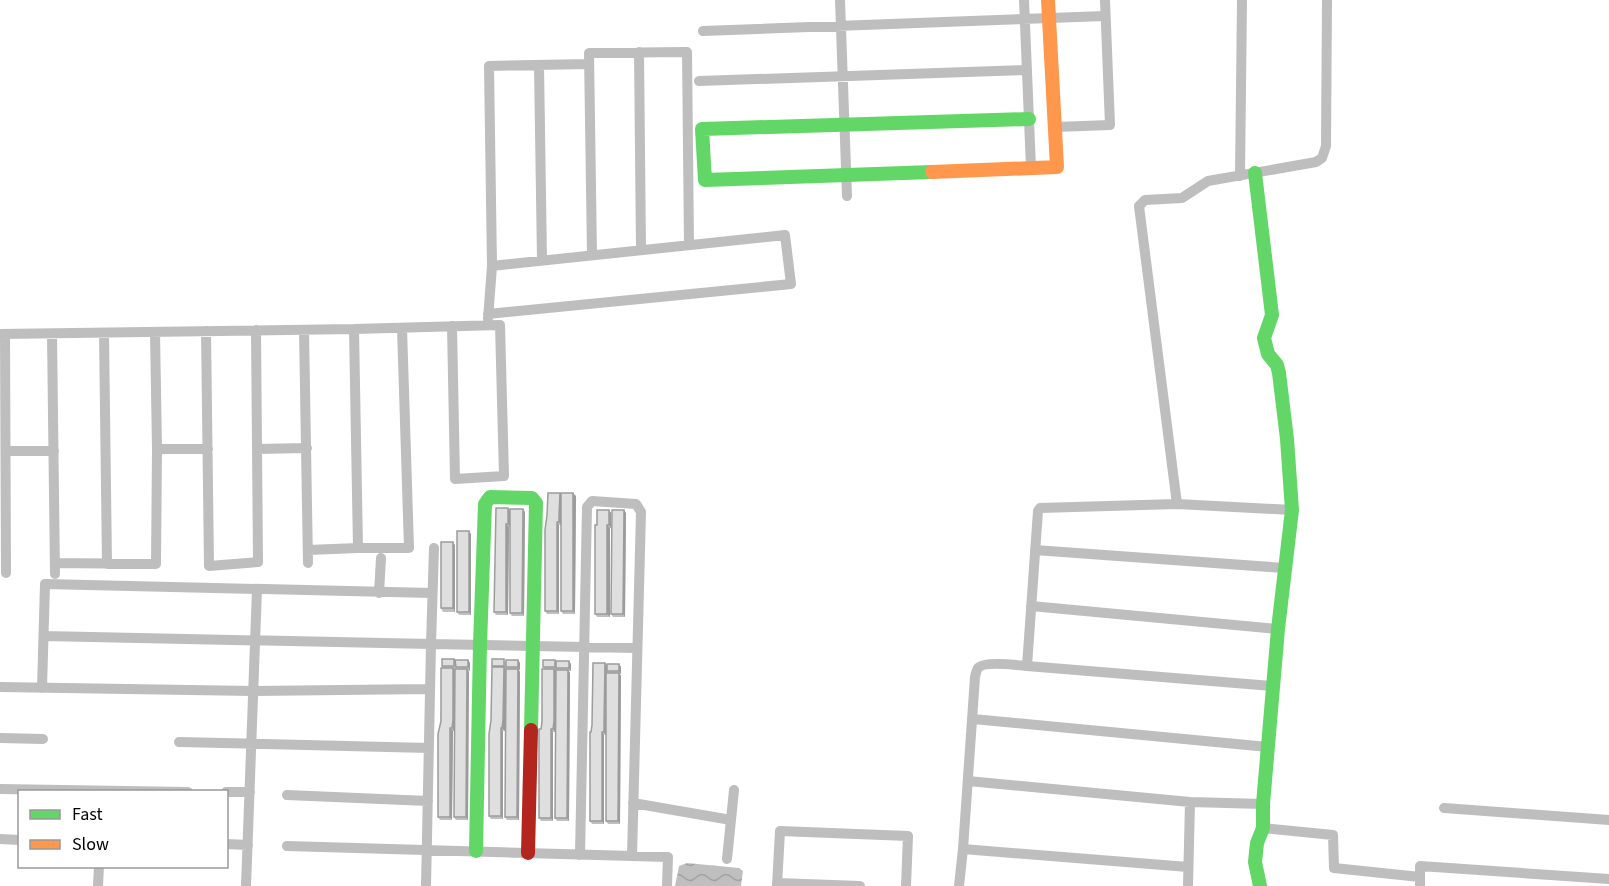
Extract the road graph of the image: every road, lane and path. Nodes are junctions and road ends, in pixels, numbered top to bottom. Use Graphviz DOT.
graph roads {
  1 [pos="840,0"];
  2 [pos="1024,0"];
  3 [pos="1048,0"];
  4 [pos="1105,0"];
  5 [pos="1242,0"];
  6 [pos="1327,0"];
  7 [pos="1105,16"];
  8 [pos="1048,18"];
  9 [pos="1024,19"];
  10 [pos="841,26"];
  11 [pos="703,31"];
  12 [pos="639,52"];
  13 [pos="589,64"];
  14 [pos="539,65"];
  15 [pos="1027,70"];
  16 [pos="842,76"];
  17 [pos="699,81"];
  18 [pos="1029,119"];
  19 [pos="844,125"];
  20 [pos="1054,127"];
  21 [pos="1031,168"];
  22 [pos="1255,173"];
  23 [pos="846,175"];
  24 [pos="1240,176"];
  25 [pos="847,196"];
  26 [pos="689,245"];
  27 [pos="641,250"];
  28 [pos="592,255"];
  29 [pos="542,260"];
  30 [pos="492,266"];
  31 [pos="488,320"];
  32 [pos="452,326"];
  33 [pos="402,328"];
  34 [pos="354,329"];
  35 [pos="256,330"];
  36 [pos="304,330"];
  37 [pos="206,331"];
  38 [pos="155,332"];
  39 [pos="104,333"];
  40 [pos="3,334"];
  41 [pos="52,334"];
  42 [pos="307,448"];
  43 [pos="208,449"];
  44 [pos="257,449"];
  45 [pos="157,450"];
  46 [pos="6,451"];
  47 [pos="54,451"];
  48 [pos="1176,504"];
  49 [pos="1292,510"];
  50 [pos="358,548"];
  51 [pos="434,548"];
  52 [pos="308,550"];
  53 [pos="1035,550"];
  54 [pos="381,558"];
  55 [pos="308,563"];
  56 [pos="107,564"];
  57 [pos="4,567"];
  58 [pos="1284,568"];
  59 [pos="257,590"];
  60 [pos="380,593"];
  61 [pos="432,593"];
  62 [pos="1031,606"];
  63 [pos="1278,629"];
  64 [pos="44,636"];
  65 [pos="255,640"];
  66 [pos="431,644"];
  67 [pos="480,645"];
  68 [pos="533,646"];
  69 [pos="584,647"];
  70 [pos="636,648"];
  71 [pos="1027,666"];
  72 [pos="0,687"];
  73 [pos="1273,687"];
  74 [pos="42,688"];
  75 [pos="430,689"];
  76 [pos="254,691"];
  77 [pos="973,719"];
  78 [pos="0,738"];
  79 [pos="43,739"];
  80 [pos="179,742"];
  81 [pos="252,743"];
  82 [pos="1268,747"];
  83 [pos="429,748"];
  84 [pos="968,781"];
  85 [pos="0,789"];
  86 [pos="50,790"];
  87 [pos="734,790"];
  88 [pos="228,792"];
  89 [pos="250,792"];
  90 [pos="287,795"];
  91 [pos="428,801"];
  92 [pos="1190,802"];
  93 [pos="633,803"];
  94 [pos="1263,804"];
  95 [pos="1444,808"];
  96 [pos="731,820"];
  97 [pos="1609,820"];
  98 [pos="1263,828"];
  99 [pos="0,839"];
  100 [pos="18,840"];
  101 [pos="228,844"];
  102 [pos="248,845"];
  103 [pos="287,846"];
  104 [pos="963,849"];
  105 [pos="427,850"];
  106 [pos="476,851"];
  107 [pos="528,853"];
  108 [pos="580,855"];
  109 [pos="632,856"];
  110 [pos="727,859"];
  111 [pos="1188,867"];
  112 [pos="99,868"];
  113 [pos="1609,879"];
  114 [pos="1420,881"];
  115 [pos="777,884"];
  116 [pos="98,886"];
  117 [pos="246,886"];
  118 [pos="426,886"];
  119 [pos="667,886"];
  120 [pos="860,886"];
  121 [pos="906,886"];
  122 [pos="959,886"];
  123 [pos="1188,886"];
  124 [pos="1260,886"];
  1 -- 10 [label="street"];
  2 -- 9 [label="street"];
  3 -- 8 [label="street"];
  4 -- 7 [label="street"];
  5 -- 24 [label="street"];
  6 -- 22 [label="street"];
  7 -- 8 [label="street"];
  7 -- 20 [label="street"];
  8 -- 9 [label="street"];
  8 -- 20 [label="street"];
  9 -- 10 [label="street"];
  9 -- 15 [label="street"];
  10 -- 11 [label="street"];
  10 -- 16 [label="street"];
  12 -- 13 [label="street"];
  12 -- 26 [label="street"];
  12 -- 27 [label="street"];
  13 -- 14 [label="street"];
  13 -- 28 [label="street"];
  14 -- 29 [label="street"];
  14 -- 30 [label="street"];
  15 -- 16 [label="street"];
  15 -- 18 [label="street"];
  16 -- 17 [label="street"];
  16 -- 19 [label="street"];
  18 -- 19 [label="street"];
  18 -- 21 [label="street"];
  19 -- 23 [label="street"];
  19 -- 23 [label="street"];
  20 -- 21 [label="street"];
  21 -- 23 [label="street"];
  22 -- 24 [label="street"];
  22 -- 49 [label="street"];
  23 -- 25 [label="street"];
  24 -- 48 [label="street"];
  26 -- 27 [label="street"];
  26 -- 31 [label="street"];
  27 -- 28 [label="street"];
  28 -- 29 [label="street"];
  29 -- 30 [label="street"];
  30 -- 31 [label="street"];
  31 -- 32 [label="street"];
  31 -- 32 [label="street"];
  32 -- 33 [label="street"];
  33 -- 34 [label="street"];
  33 -- 50 [label="street"];
  34 -- 36 [label="street"];
  34 -- 50 [label="street"];
  35 -- 36 [label="street"];
  35 -- 37 [label="street"];
  35 -- 44 [label="street"];
  36 -- 42 [label="street"];
  37 -- 38 [label="street"];
  37 -- 43 [label="street"];
  38 -- 39 [label="street"];
  38 -- 45 [label="street"];
  39 -- 41 [label="street"];
  39 -- 56 [label="street"];
  40 -- 41 [label="street"];
  40 -- 46 [label="street"];
  41 -- 47 [label="street"];
  42 -- 44 [label="street"];
  42 -- 52 [label="street"];
  43 -- 44 [label="street"];
  43 -- 45 [label="street"];
  45 -- 56 [label="street"];
  46 -- 47 [label="street"];
  46 -- 57 [label="street"];
  47 -- 56 [label="street"];
  48 -- 49 [label="street"];
  48 -- 53 [label="street"];
  49 -- 58 [label="street"];
  50 -- 52 [label="street"];
  51 -- 61 [label="street"];
  52 -- 55 [label="street"];
  53 -- 58 [label="street"];
  53 -- 62 [label="street"];
  54 -- 60 [label="street"];
  58 -- 63 [label="street"];
  59 -- 60 [label="street"];
  59 -- 64 [label="street"];
  59 -- 65 [label="street"];
  60 -- 61 [label="street"];
  61 -- 66 [label="street"];
  62 -- 63 [label="street"];
  62 -- 71 [label="street"];
  63 -- 73 [label="street"];
  64 -- 65 [label="street"];
  64 -- 74 [label="street"];
  65 -- 66 [label="street"];
  65 -- 76 [label="street"];
  66 -- 67 [label="street"];
  66 -- 75 [label="street"];
  67 -- 68 [label="street"];
  67 -- 68 [label="street"];
  67 -- 106 [label="street"];
  68 -- 69 [label="street"];
  68 -- 107 [label="street"];
  69 -- 70 [label="street"];
  69 -- 70 [label="street"];
  69 -- 108 [label="street"];
  70 -- 93 [label="street"];
  71 -- 73 [label="street"];
  71 -- 77 [label="street"];
  72 -- 74 [label="street"];
  73 -- 82 [label="street"];
  74 -- 76 [label="street"];
  75 -- 76 [label="street"];
  75 -- 83 [label="street"];
  76 -- 81 [label="street"];
  77 -- 82 [label="street"];
  77 -- 84 [label="street"];
  78 -- 79 [label="street"];
  80 -- 81 [label="street"];
  81 -- 83 [label="street"];
  81 -- 89 [label="street"];
  82 -- 94 [label="street"];
  83 -- 91 [label="street"];
  84 -- 92 [label="street"];
  84 -- 104 [label="street"];
  85 -- 86 [label="street"];
  87 -- 96 [label="street"];
  88 -- 89 [label="street"];
  89 -- 102 [label="street"];
  90 -- 91 [label="street"];
  91 -- 105 [label="street"];
  92 -- 94 [label="street"];
  92 -- 111 [label="street"];
  93 -- 96 [label="street"];
  93 -- 109 [label="street"];
  94 -- 98 [label="street"];
  95 -- 97 [label="street"];
  96 -- 110 [label="street"];
  98 -- 114 [label="street"];
  98 -- 124 [label="street"];
  99 -- 100 [label="street"];
  101 -- 102 [label="street"];
  102 -- 117 [label="street"];
  103 -- 105 [label="street"];
  104 -- 111 [label="street"];
  104 -- 122 [label="street"];
  105 -- 106 [label="street"];
  105 -- 118 [label="street"];
  106 -- 107 [label="street"];
  107 -- 108 [label="street"];
  108 -- 109 [label="street"];
  109 -- 119 [label="street"];
  111 -- 123 [label="street"];
  112 -- 116 [label="street"];
  113 -- 114 [label="street"];
  115 -- 120 [label="street"];
  115 -- 121 [label="street"];
}
